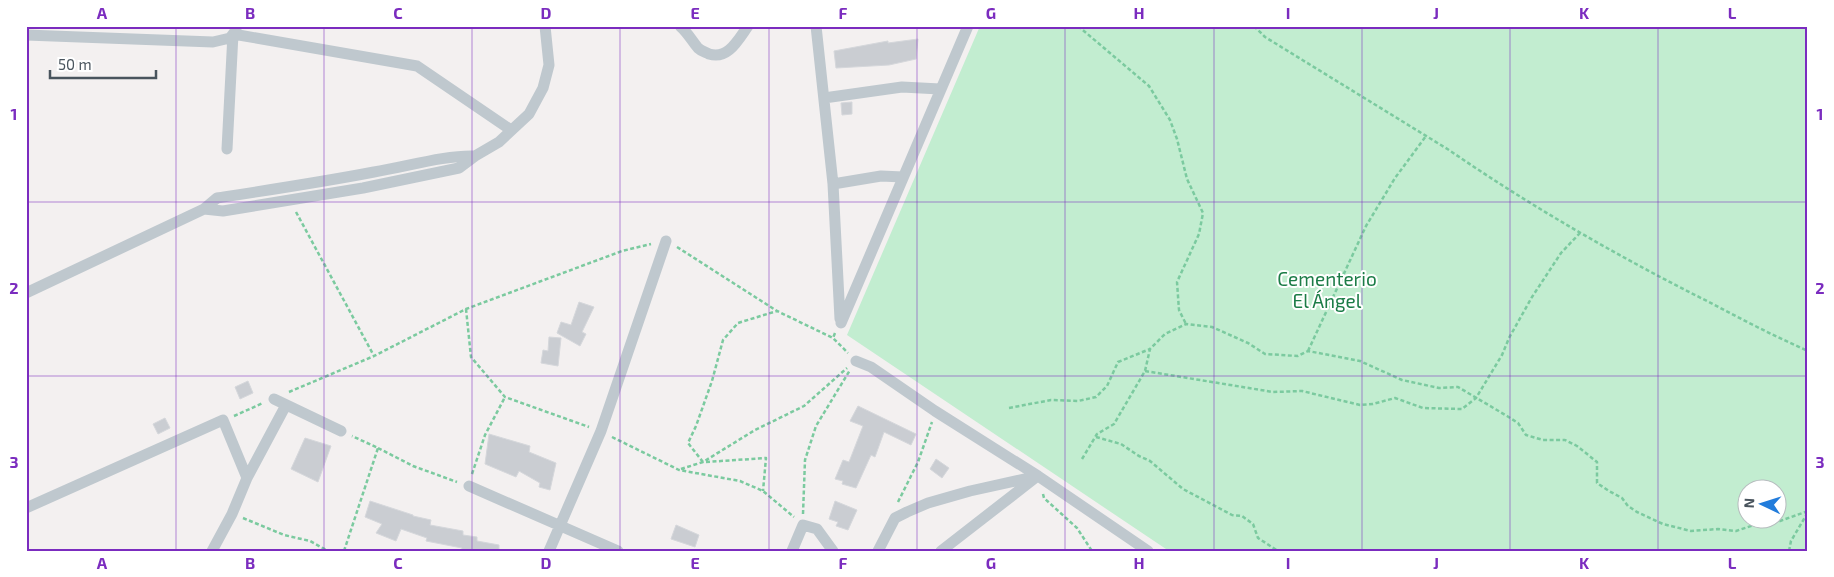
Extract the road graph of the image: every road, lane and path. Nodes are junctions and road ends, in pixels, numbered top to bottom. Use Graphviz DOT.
graph roads {
  1 [pos="544,26"];
  2 [pos="680,26"];
  3 [pos="748,26"];
  4 [pos="816,26"];
  5 [pos="968,26"];
  6 [pos="1078,26"];
  7 [pos="1254,26"];
  8 [pos="235,30"];
  9 [pos="26,35"];
  10 [pos="940,90"];
  11 [pos="824,98"];
  12 [pos="511,130"];
  13 [pos="1426,136"];
  14 [pos="227,149"];
  15 [pos="475,156"];
  16 [pos="903,177"];
  17 [pos="834,184"];
  18 [pos="289,200"];
  19 [pos="204,209"];
  20 [pos="1580,233"];
  21 [pos="666,240"];
  22 [pos="26,294"];
  23 [pos="466,309"];
  24 [pos="777,310"];
  25 [pos="841,323"];
  26 [pos="1186,324"];
  27 [pos="832,338"];
  28 [pos="1150,349"];
  29 [pos="1308,351"];
  30 [pos="1808,351"];
  31 [pos="374,356"];
  32 [pos="856,360"];
  33 [pos="1145,371"];
  34 [pos="505,397"];
  35 [pos="1476,398"];
  36 [pos="274,399"];
  37 [pos="286,405"];
  38 [pos="1008,408"];
  39 [pos="935,411"];
  40 [pos="223,420"];
  41 [pos="341,431"];
  42 [pos="601,432"];
  43 [pos="1096,437"];
  44 [pos="378,448"];
  45 [pos="1082,459"];
  46 [pos="703,462"];
  47 [pos="679,470"];
  48 [pos="1038,476"];
  49 [pos="247,478"];
  50 [pos="469,486"];
  51 [pos="763,491"];
  52 [pos="26,508"];
  53 [pos="1808,511"];
  54 [pos="232,514"];
  55 [pos="895,518"];
  56 [pos="803,524"];
  57 [pos="560,526"];
  58 [pos="955,547"];
  59 [pos="212,551"];
  60 [pos="328,551"];
  61 [pos="344,551"];
  62 [pos="549,551"];
  63 [pos="618,551"];
  64 [pos="792,551"];
  65 [pos="833,551"];
  66 [pos="878,551"];
  67 [pos="941,551"];
  68 [pos="1092,551"];
  69 [pos="1148,551"];
  70 [pos="1278,551"];
  71 [pos="1789,551"];
  1 -- 12 [label="street"];
  2 -- 3 [label="street"];
  4 -- 11 [label="street"];
  5 -- 10 [label="street"];
  6 -- 26 [label="path"];
  7 -- 13 [label="path"];
  8 -- 9 [label="street"];
  8 -- 12 [label="street"];
  8 -- 14 [label="street"];
  10 -- 11 [label="street"];
  10 -- 16 [label="street"];
  11 -- 17 [label="street"];
  12 -- 15 [label="street"];
  13 -- 20 [label="path"];
  13 -- 29 [label="path"];
  15 -- 18 [label="street"];
  15 -- 19 [label="street"];
  16 -- 17 [label="street"];
  16 -- 25 [label="street"];
  17 -- 25 [label="street"];
  18 -- 19 [label="street"];
  18 -- 31 [label="path"];
  19 -- 22 [label="street"];
  20 -- 30 [label="path"];
  20 -- 35 [label="path"];
  21 -- 23 [label="path"];
  21 -- 24 [label="path"];
  21 -- 42 [label="street"];
  23 -- 31 [label="path"];
  23 -- 34 [label="path"];
  24 -- 27 [label="path"];
  24 -- 46 [label="path"];
  25 -- 27 [label="path"];
  26 -- 28 [label="path"];
  26 -- 29 [label="path"];
  27 -- 32 [label="path"];
  28 -- 33 [label="path"];
  28 -- 38 [label="path"];
  29 -- 35 [label="path"];
  31 -- 36 [label="path"];
  32 -- 39 [label="street"];
  32 -- 46 [label="path"];
  32 -- 56 [label="path"];
  33 -- 35 [label="path"];
  33 -- 43 [label="path"];
  34 -- 42 [label="path"];
  34 -- 50 [label="path"];
  35 -- 53 [label="path"];
  36 -- 37 [label="street"];
  36 -- 40 [label="path"];
  37 -- 41 [label="street"];
  37 -- 49 [label="street"];
  39 -- 48 [label="street"];
  39 -- 55 [label="path"];
  40 -- 49 [label="street"];
  40 -- 52 [label="street"];
  41 -- 44 [label="path"];
  42 -- 47 [label="path"];
  42 -- 57 [label="street"];
  43 -- 45 [label="path"];
  43 -- 70 [label="path"];
  44 -- 50 [label="path"];
  44 -- 61 [label="path"];
  46 -- 47 [label="path"];
  46 -- 51 [label="path"];
  47 -- 51 [label="path"];
  48 -- 55 [label="street"];
  48 -- 58 [label="street"];
  48 -- 68 [label="path"];
  48 -- 69 [label="street"];
  49 -- 54 [label="street"];
  50 -- 57 [label="street"];
  51 -- 56 [label="path"];
  53 -- 71 [label="path"];
  54 -- 59 [label="street"];
  54 -- 60 [label="path"];
  55 -- 66 [label="street"];
  56 -- 64 [label="street"];
  56 -- 65 [label="street"];
  57 -- 62 [label="street"];
  57 -- 63 [label="street"];
  58 -- 67 [label="street"];
}
